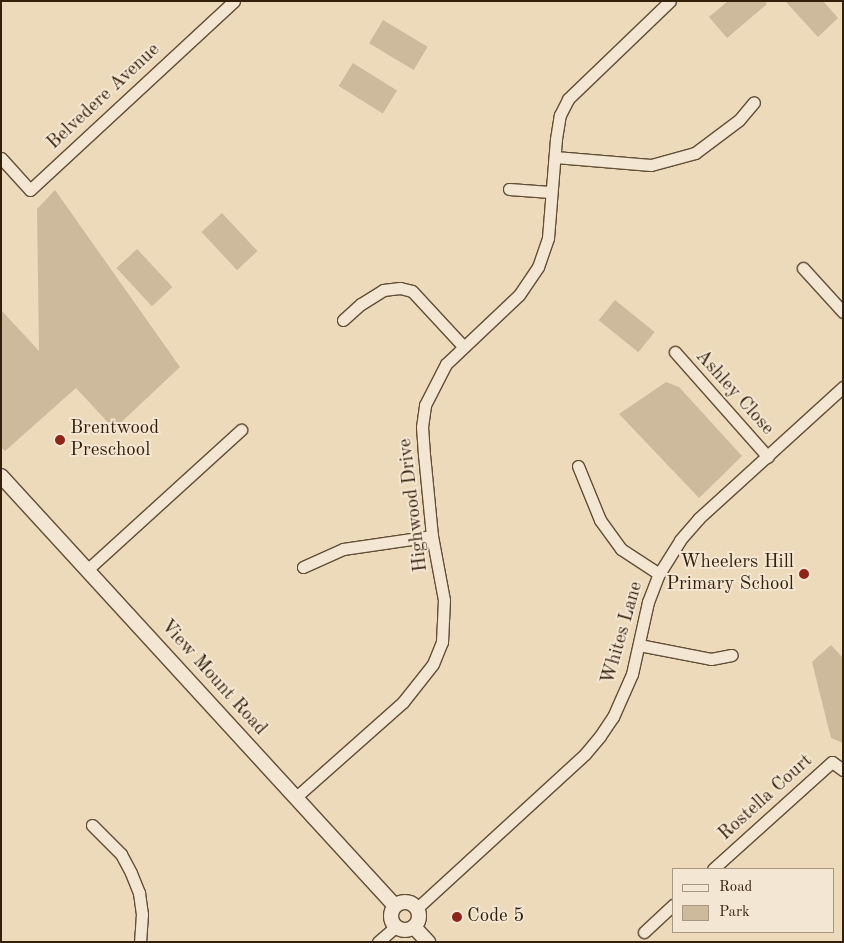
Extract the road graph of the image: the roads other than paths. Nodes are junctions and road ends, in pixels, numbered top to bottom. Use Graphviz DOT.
graph roads {
  1 [pos="234,1"];
  2 [pos="670,1"];
  3 [pos="754,102"];
  4 [pos="555,157"];
  5 [pos="1,158"];
  6 [pos="509,189"];
  7 [pos="550,192"];
  8 [pos="803,268"];
  9 [pos="843,312"];
  10 [pos="344,320"];
  11 [pos="463,346"];
  12 [pos="675,352"];
  13 [pos="843,387"];
  14 [pos="241,430"];
  15 [pos="768,457"];
  16 [pos="578,466"];
  17 [pos="1,476"];
  18 [pos="432,536"];
  19 [pos="303,567"];
  20 [pos="88,569"];
  21 [pos="659,574"];
  22 [pos="639,644"];
  23 [pos="732,654"];
  24 [pos="843,770"];
  25 [pos="296,797"];
  26 [pos="92,825"];
  27 [pos="714,868"];
  28 [pos="395,906"];
  29 [pos="672,906"];
  30 [pos="416,909"];
  31 [pos="395,927"];
  32 [pos="414,927"];
  33 [pos="644,932"];
  34 [pos="140,942"];
  35 [pos="378,942"];
  36 [pos="428,942"];
  1 -- 5 [label="street, Belvedere Avenue"];
  2 -- 4 [label="street, Highwood Drive"];
  3 -- 4 [label="street"];
  4 -- 7 [label="street, Highwood Drive"];
  6 -- 7 [label="street"];
  7 -- 11 [label="street, Highwood Drive"];
  8 -- 9 [label="street"];
  10 -- 11 [label="street"];
  11 -- 18 [label="street, Highwood Drive"];
  12 -- 15 [label="street, Ashley Close"];
  13 -- 15 [label="street, Whites Lane"];
  14 -- 20 [label="street"];
  15 -- 21 [label="street, Whites Lane"];
  16 -- 21 [label="street"];
  17 -- 20 [label="street, View Mount Road"];
  18 -- 19 [label="street"];
  18 -- 25 [label="street, Highwood Drive"];
  20 -- 25 [label="street, View Mount Road"];
  21 -- 22 [label="street, Whites Lane"];
  22 -- 23 [label="street"];
  22 -- 30 [label="street, Whites Lane"];
  24 -- 27 [label="street, Rostella Court"];
  25 -- 28 [label="street, View Mount Road"];
  26 -- 34 [label="street"];
  28 -- 30 [label="street"];
  28 -- 31 [label="street"];
  29 -- 33 [label="street"];
  30 -- 32 [label="street"];
  31 -- 32 [label="street"];
  31 -- 35 [label="street"];
  32 -- 36 [label="street"];
}
